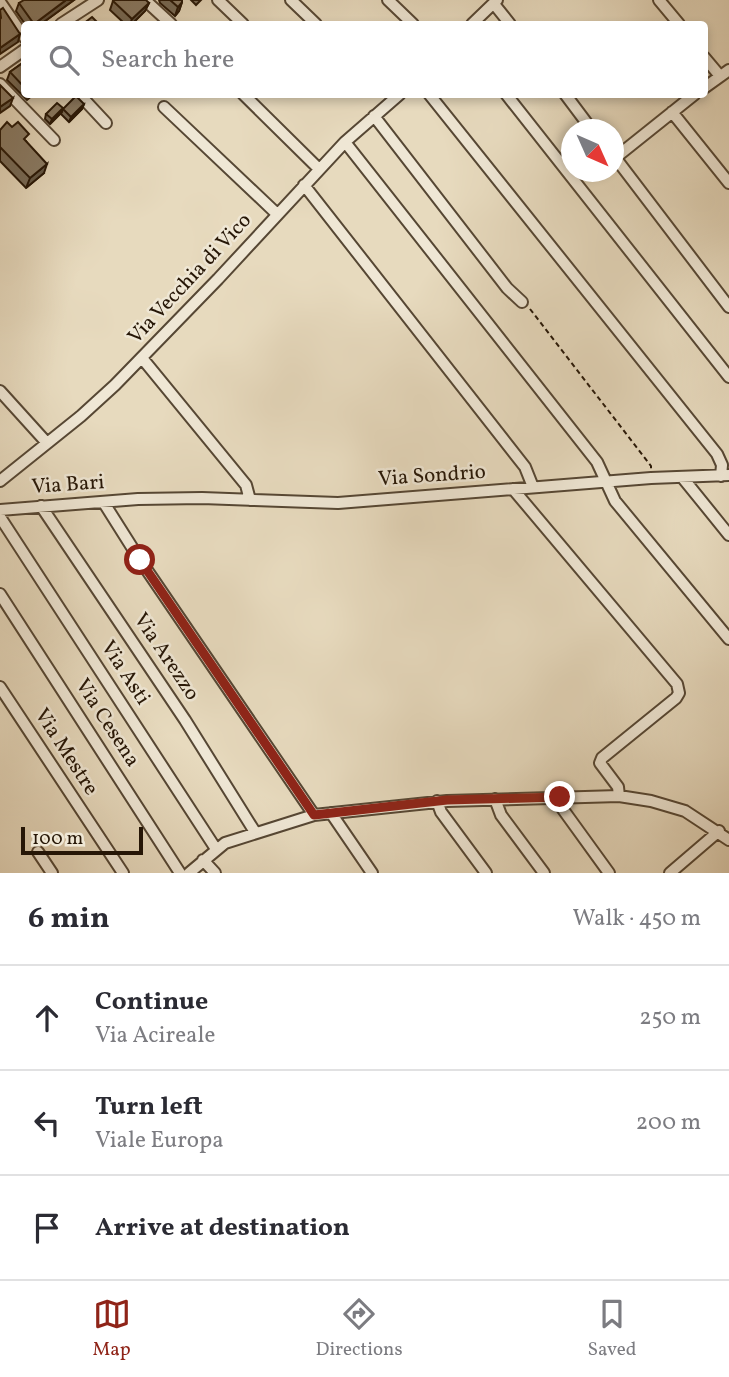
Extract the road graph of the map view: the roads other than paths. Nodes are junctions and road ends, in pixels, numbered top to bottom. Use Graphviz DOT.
graph roads {
  1 [pos="98,0"];
  2 [pos="145,0"];
  3 [pos="218,0"];
  4 [pos="291,0"];
  5 [pos="388,0"];
  6 [pos="659,0"];
  7 [pos="0,2"];
  8 [pos="495,2"];
  9 [pos="66,21"];
  10 [pos="168,21"];
  11 [pos="240,21"];
  12 [pos="313,21"];
  13 [pos="410,21"];
  14 [pos="475,21"];
  15 [pos="508,21"];
  16 [pos="676,21"];
  17 [pos="21,33"];
  18 [pos="21,52"];
  19 [pos="708,59"];
  20 [pos="0,66"];
  21 [pos="725,73"];
  22 [pos="0,84"];
  23 [pos="708,86"];
  24 [pos="83,98"];
  25 [pos="247,98"];
  26 [pos="392,98"];
  27 [pos="432,98"];
  28 [pos="509,98"];
  29 [pos="568,98"];
  30 [pos="690,98"];
  31 [pos="164,107"];
  32 [pos="672,112"];
  33 [pos="374,116"];
  34 [pos="584,119"];
  35 [pos="106,122"];
  36 [pos="54,140"];
  37 [pos="345,142"];
  38 [pos="624,149"];
  39 [pos="319,169"];
  40 [pos="624,170"];
  41 [pos="729,183"];
  42 [pos="304,185"];
  43 [pos="277,214"];
  44 [pos="522,302"];
  45 [pos="729,307"];
  46 [pos="142,358"];
  47 [pos="729,377"];
  48 [pos="0,391"];
  49 [pos="47,443"];
  50 [pos="725,476"];
  51 [pos="682,477"];
  52 [pos="0,481"];
  53 [pos="606,482"];
  54 [pos="533,488"];
  55 [pos="513,489"];
  56 [pos="138,499"];
  57 [pos="250,500"];
  58 [pos="103,503"];
  59 [pos="41,506"];
  60 [pos="0,510"];
  61 [pos="0,517"];
  62 [pos="729,535"];
  63 [pos="0,594"];
  64 [pos="729,639"];
  65 [pos="0,687"];
  66 [pos="619,796"];
  67 [pos="554,797"];
  68 [pos="495,799"];
  69 [pos="437,801"];
  70 [pos="331,813"];
  71 [pos="314,815"];
  72 [pos="719,831"];
  73 [pos="255,832"];
  74 [pos="729,840"];
  75 [pos="216,849"];
  76 [pos="38,852"];
  77 [pos="204,860"];
  78 [pos="52,873"];
  79 [pos="123,873"];
  80 [pos="180,873"];
  81 [pos="189,873"];
  82 [pos="215,873"];
  83 [pos="372,873"];
  84 [pos="486,873"];
  85 [pos="544,873"];
  86 [pos="610,873"];
  87 [pos="670,873"];
  1 -- 9 [label="street"];
  2 -- 10 [label="street"];
  3 -- 11 [label="street"];
  4 -- 12 [label="street"];
  5 -- 13 [label="street"];
  6 -- 16 [label="street"];
  7 -- 17 [label="street"];
  8 -- 14 [label="street"];
  8 -- 15 [label="street"];
  18 -- 20 [label="street"];
  19 -- 21 [label="street"];
  21 -- 23 [label="street"];
  22 -- 36 [label="street"];
  24 -- 35 [label="street"];
  25 -- 39 [label="street"];
  26 -- 33 [label="street, Via Vecchia di Vico"];
  27 -- 50 [label="street"];
  28 -- 47 [label="street"];
  29 -- 34 [label="street"];
  30 -- 32 [label="street"];
  31 -- 43 [label="street"];
  32 -- 38 [label="street"];
  32 -- 41 [label="street"];
  33 -- 37 [label="street, Via Vecchia di Vico"];
  33 -- 44 [label="street"];
  37 -- 39 [label="street, Via Vecchia di Vico"];
  37 -- 53 [label="street"];
  39 -- 42 [label="street, Via Vecchia di Vico"];
  40 -- 45 [label="street"];
  42 -- 43 [label="street, Via Vecchia di Vico"];
  42 -- 54 [label="street"];
  43 -- 46 [label="street, Via Vecchia di Vico"];
  46 -- 49 [label="street, Via Vecchia di Vico"];
  46 -- 57 [label="street"];
  48 -- 49 [label="street"];
  49 -- 52 [label="street, Via Vecchia di Vico"];
  50 -- 51 [label="street, Via Sondrio"];
  51 -- 53 [label="street, Via Sondrio"];
  51 -- 62 [label="street"];
  53 -- 54 [label="street, Via Sondrio"];
  53 -- 64 [label="street"];
  54 -- 55 [label="street, Via Sondrio"];
  55 -- 57 [label="street, Via Sondrio"];
  55 -- 66 [label="street"];
  56 -- 57 [label="street, Via Sondrio"];
  56 -- 58 [label="street, Via Bari"];
  58 -- 59 [label="street, Via Bari"];
  58 -- 71 [label="street"];
  59 -- 60 [label="street, Via Bari"];
  59 -- 73 [label="street, Via Arezzo"];
  61 -- 75 [label="street, Via Asti"];
  63 -- 80 [label="street, Via Cesena"];
  65 -- 79 [label="street, Via Mestre"];
  66 -- 67 [label="street"];
  66 -- 72 [label="street"];
  67 -- 68 [label="street"];
  67 -- 86 [label="street"];
  68 -- 69 [label="street"];
  68 -- 85 [label="street"];
  69 -- 70 [label="street"];
  69 -- 84 [label="street"];
  70 -- 71 [label="street"];
  70 -- 83 [label="street"];
  71 -- 73 [label="street"];
  72 -- 74 [label="street"];
  72 -- 87 [label="street"];
  73 -- 75 [label="street"];
  75 -- 77 [label="street"];
  76 -- 78 [label="street"];
  77 -- 81 [label="street"];
  77 -- 82 [label="street"];
}
